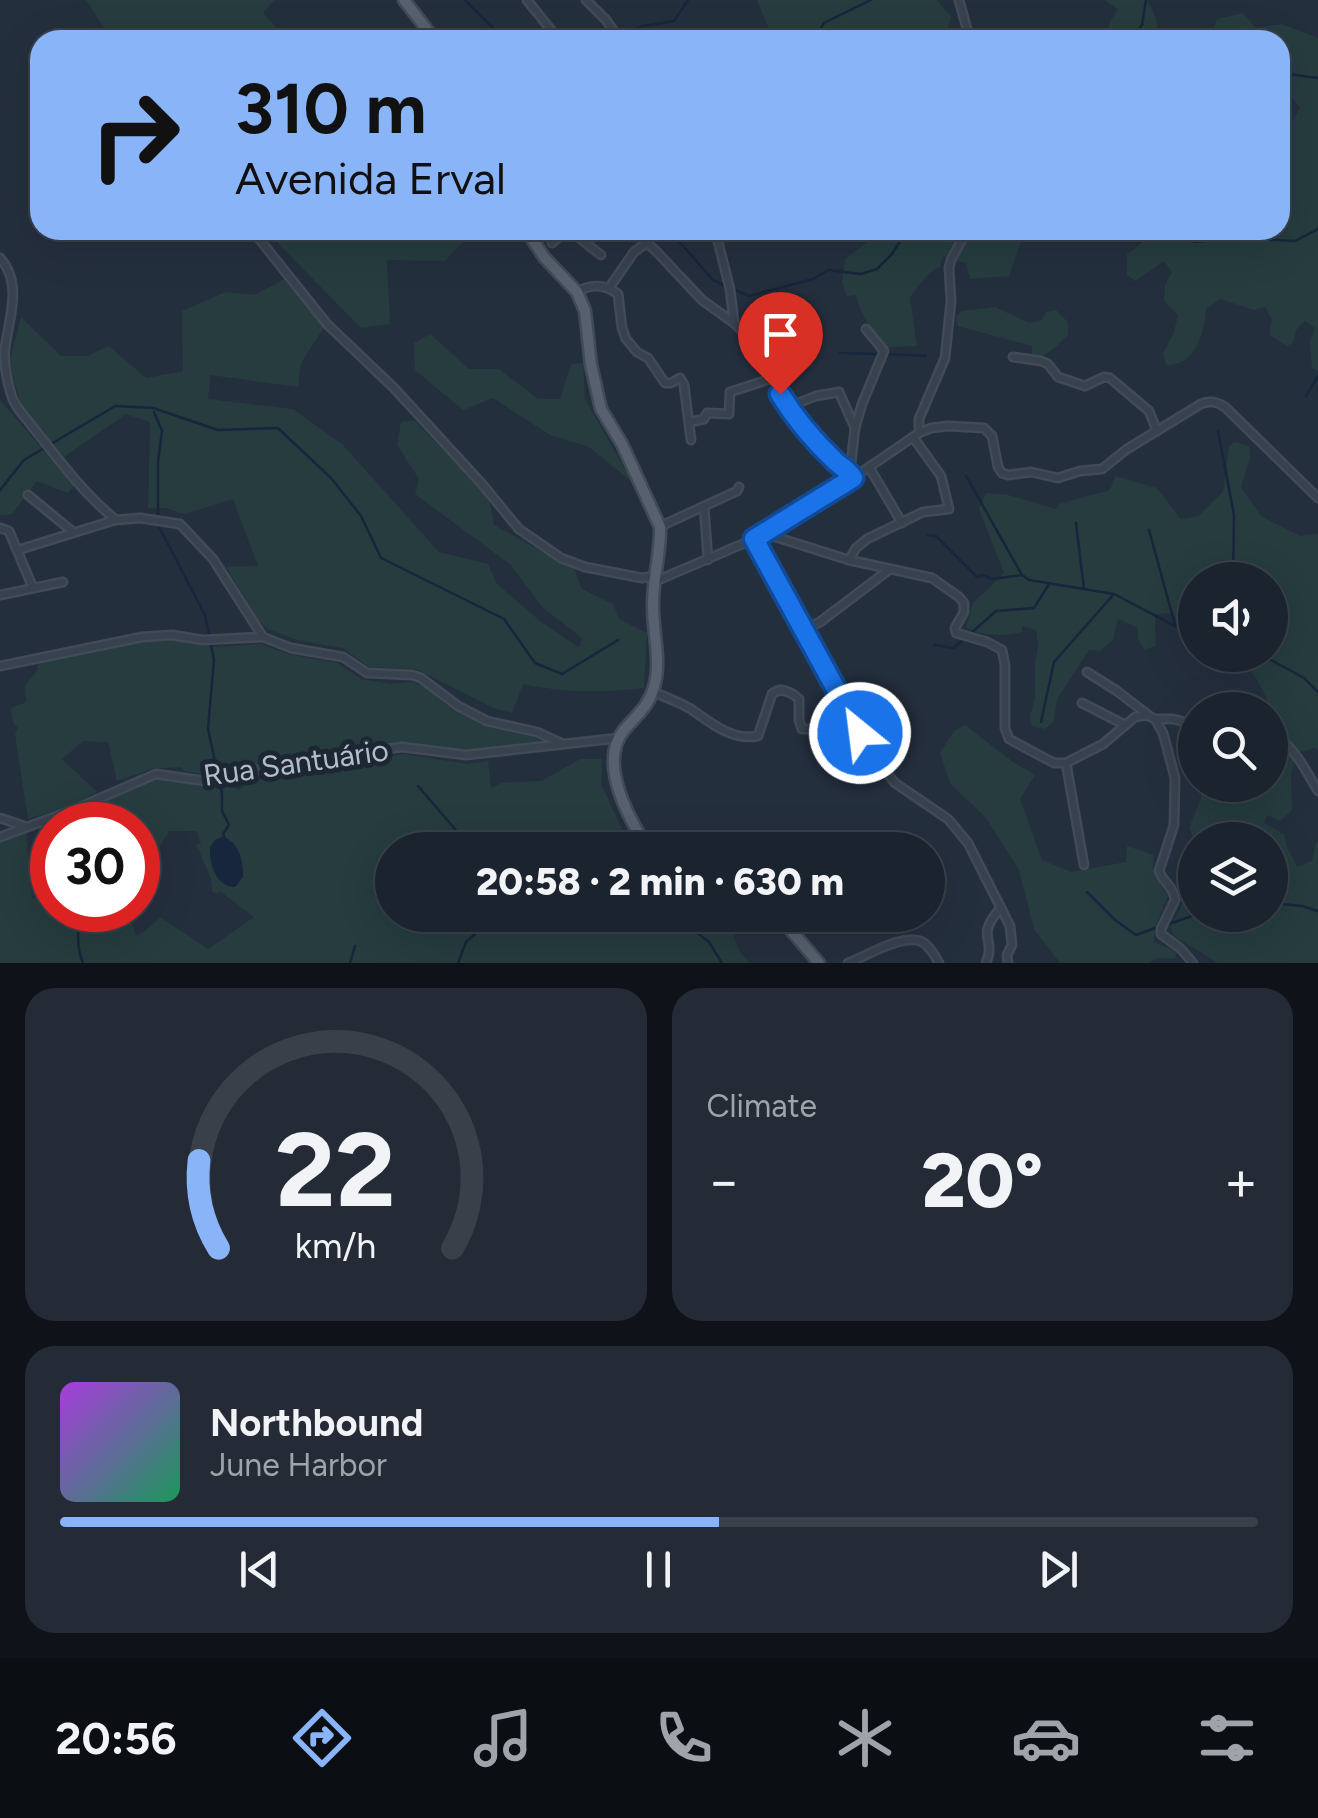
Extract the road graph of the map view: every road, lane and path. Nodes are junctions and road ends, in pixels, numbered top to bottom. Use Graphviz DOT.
graph roads {
  1 [pos="404,0"];
  2 [pos="527,0"];
  3 [pos="586,0"];
  4 [pos="959,0"];
  5 [pos="426,30"];
  6 [pos="551,30"];
  7 [pos="613,30"];
  8 [pos="967,30"];
  9 [pos="260,240"];
  10 [pos="532,240"];
  11 [pos="556,240"];
  12 [pos="582,240"];
  13 [pos="645,240"];
  14 [pos="718,240"];
  15 [pos="961,240"];
  16 [pos="648,242"];
  17 [pos="552,243"];
  18 [pos="602,255"];
  19 [pos="0,258"];
  20 [pos="609,288"];
  21 [pos="577,292"];
  22 [pos="734,323"];
  23 [pos="866,329"];
  24 [pos="1013,357"];
  25 [pos="773,378"];
  26 [pos="788,408"];
  27 [pos="690,422"];
  28 [pos="855,428"];
  29 [pos="1157,432"];
  30 [pos="916,435"];
  31 [pos="690,440"];
  32 [pos="869,467"];
  33 [pos="852,475"];
  34 [pos="739,487"];
  35 [pos="28,494"];
  36 [pos="1318,498"];
  37 [pos="704,506"];
  38 [pos="116,520"];
  39 [pos="902,523"];
  40 [pos="660,527"];
  41 [pos="0,528"];
  42 [pos="74,533"];
  43 [pos="763,534"];
  44 [pos="754,539"];
  45 [pos="18,550"];
  46 [pos="708,560"];
  47 [pos="848,560"];
  48 [pos="890,570"];
  49 [pos="655,579"];
  50 [pos="63,582"];
  51 [pos="34,588"];
  52 [pos="0,595"];
  53 [pos="803,630"];
  54 [pos="263,638"];
  55 [pos="0,666"];
  56 [pos="1086,672"];
  57 [pos="653,692"];
  58 [pos="1082,703"];
  59 [pos="1152,717"];
  60 [pos="1178,720"];
  61 [pos="1124,724"];
  62 [pos="838,729"];
  63 [pos="620,738"];
  64 [pos="602,739"];
  65 [pos="563,744"];
  66 [pos="1288,745"];
  67 [pos="615,751"];
  68 [pos="1066,763"];
  69 [pos="1318,791"];
  70 [pos="0,818"];
  71 [pos="28,828"];
  72 [pos="641,832"];
  73 [pos="0,836"];
  74 [pos="1084,865"];
  75 [pos="1001,908"];
  76 [pos="793,932"];
  77 [pos="820,963"];
  78 [pos="848,963"];
  79 [pos="939,963"];
  80 [pos="986,963"];
  81 [pos="1008,963"];
  82 [pos="1193,963"];
  1 -- 5 [label="main road"];
  2 -- 6 [label="street"];
  3 -- 7 [label="street"];
  4 -- 8 [label="street"];
  9 -- 49 [label="street"];
  10 -- 21 [label="main road"];
  11 -- 17 [label="street"];
  12 -- 18 [label="street"];
  13 -- 16 [label="street"];
  14 -- 22 [label="street"];
  15 -- 30 [label="street"];
  16 -- 20 [label="street"];
  16 -- 22 [label="street"];
  19 -- 38 [label="street"];
  20 -- 21 [label="street"];
  20 -- 27 [label="street"];
  21 -- 40 [label="main road"];
  22 -- 25 [label="street"];
  23 -- 28 [label="street"];
  24 -- 29 [label="street"];
  25 -- 26 [label="street"];
  25 -- 27 [label="street"];
  26 -- 28 [label="street"];
  26 -- 33 [label="street"];
  27 -- 31 [label="street"];
  28 -- 33 [label="street"];
  29 -- 30 [label="street"];
  29 -- 36 [label="street"];
  30 -- 32 [label="street"];
  30 -- 39 [label="street"];
  32 -- 33 [label="street"];
  32 -- 39 [label="street"];
  33 -- 43 [label="street"];
  34 -- 37 [label="street"];
  35 -- 42 [label="street"];
  37 -- 40 [label="street"];
  37 -- 46 [label="street"];
  38 -- 42 [label="street"];
  38 -- 54 [label="street"];
  39 -- 47 [label="street"];
  40 -- 49 [label="main road"];
  41 -- 45 [label="street"];
  42 -- 45 [label="street"];
  43 -- 44 [label="street"];
  43 -- 47 [label="street"];
  44 -- 46 [label="street"];
  44 -- 53 [label="street"];
  45 -- 51 [label="street"];
  46 -- 49 [label="street"];
  47 -- 48 [label="street"];
  48 -- 53 [label="street"];
  48 -- 68 [label="street"];
  49 -- 57 [label="main road"];
  50 -- 51 [label="street"];
  51 -- 52 [label="street"];
  53 -- 75 [label="street"];
  54 -- 55 [label="street"];
  54 -- 65 [label="street"];
  56 -- 59 [label="street"];
  57 -- 62 [label="street"];
  57 -- 63 [label="main road"];
  58 -- 61 [label="street"];
  59 -- 60 [label="street"];
  59 -- 61 [label="street"];
  59 -- 82 [label="street"];
  61 -- 68 [label="street"];
  63 -- 64 [label="street, Rua Santuário"];
  63 -- 67 [label="main road"];
  64 -- 65 [label="street, Rua Santuário"];
  64 -- 67 [label="street"];
  65 -- 71 [label="street, Rua Santuário"];
  66 -- 69 [label="street"];
  67 -- 72 [label="main road"];
  68 -- 74 [label="street"];
  70 -- 71 [label="street"];
  71 -- 73 [label="street, Rua Santuário"];
  75 -- 80 [label="street"];
  75 -- 81 [label="street"];
  76 -- 77 [label="main road"];
  78 -- 79 [label="street"];
}
